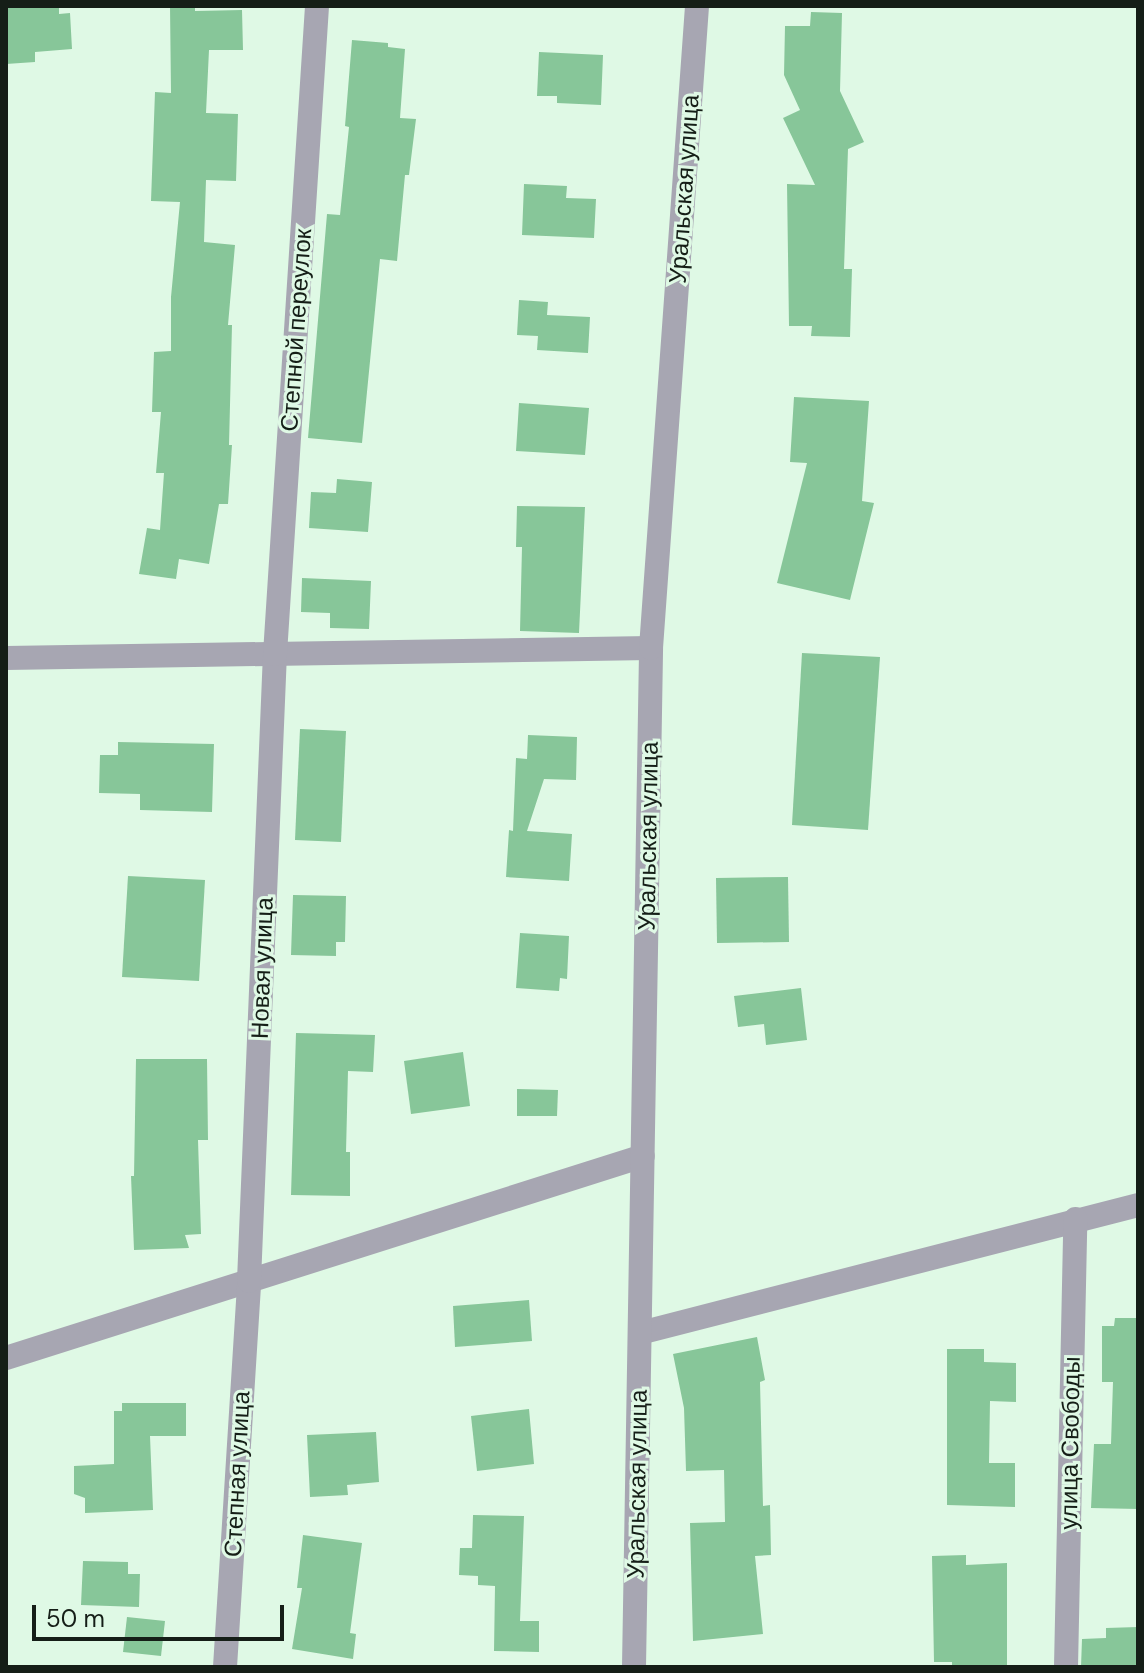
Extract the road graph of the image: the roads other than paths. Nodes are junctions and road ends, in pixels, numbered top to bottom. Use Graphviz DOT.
graph roads {
  1 [pos="317,6"];
  2 [pos="697,6"];
  3 [pos="651,648"];
  4 [pos="275,654"];
  5 [pos="6,658"];
  6 [pos="643,1156"];
  7 [pos="1138,1205"];
  8 [pos="1075,1219"];
  9 [pos="249,1281"];
  10 [pos="640,1333"];
  11 [pos="6,1358"];
  12 [pos="225,1667"];
  13 [pos="634,1667"];
  14 [pos="1066,1667"];
  1 -- 4 [label="street, Степной переулок"];
  2 -- 3 [label="street, Уральская улица"];
  3 -- 4 [label="street"];
  3 -- 6 [label="street, Уральская улица"];
  4 -- 5 [label="street"];
  4 -- 9 [label="street, Новая улица"];
  6 -- 9 [label="street"];
  6 -- 10 [label="street, Уральская улица"];
  7 -- 8 [label="street"];
  8 -- 10 [label="street"];
  8 -- 14 [label="street, улица Свободы"];
  9 -- 11 [label="street"];
  9 -- 12 [label="street, Степная улица"];
  10 -- 13 [label="street, Уральская улица"];
}
